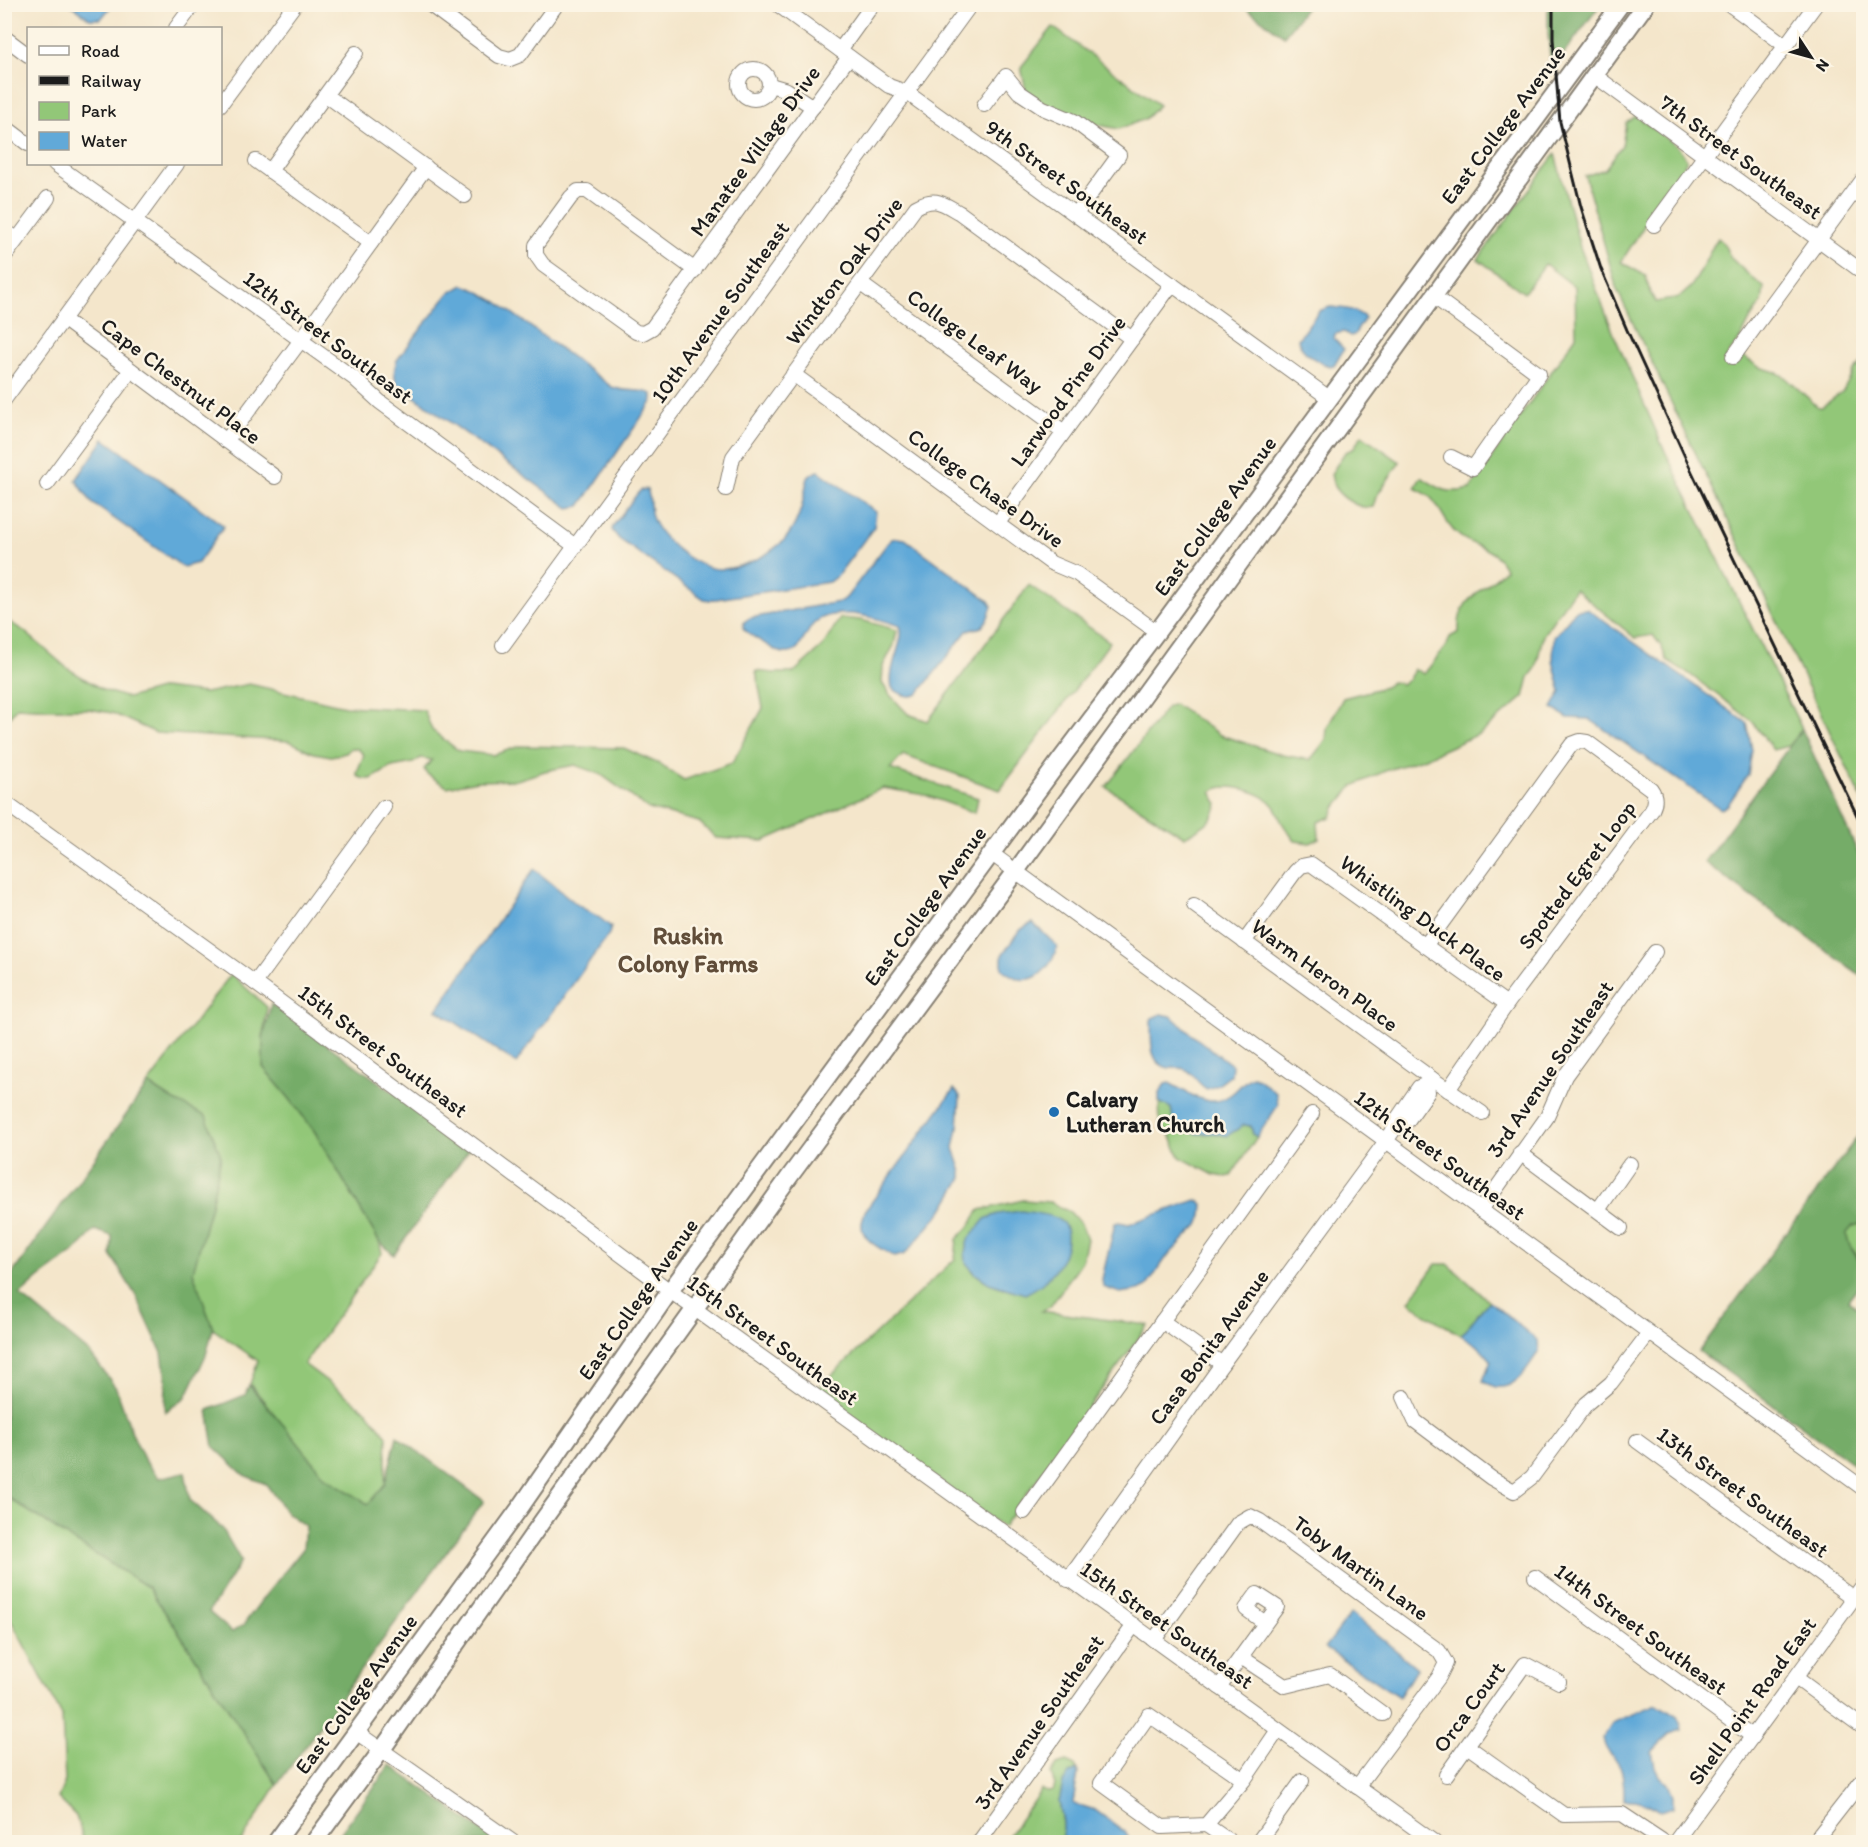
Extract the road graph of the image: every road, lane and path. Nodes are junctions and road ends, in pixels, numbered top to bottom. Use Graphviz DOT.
graph roads {
  1 [pos="194,4"];
  2 [pos="295,4"];
  3 [pos="429,4"];
  4 [pos="557,4"];
  5 [pos="777,4"];
  6 [pos="873,4"];
  7 [pos="971,4"];
  8 [pos="1621,4"];
  9 [pos="1646,4"];
  10 [pos="1730,4"];
  11 [pos="1816,4"];
  12 [pos="177,27"];
  13 [pos="4,37"];
  14 [pos="1786,46"];
  15 [pos="356,53"];
  16 [pos="27,54"];
  17 [pos="845,54"];
  18 [pos="1594,75"];
  19 [pos="770,85"];
  20 [pos="906,92"];
  21 [pos="326,94"];
  22 [pos="222,102"];
  23 [pos="984,105"];
  24 [pos="813,107"];
  25 [pos="4,126"];
  26 [pos="27,143"];
  27 [pos="1706,156"];
  28 [pos="256,160"];
  29 [pos="57,165"];
  30 [pos="176,165"];
  31 [pos="426,167"];
  32 [pos="270,171"];
  33 [pos="1863,178"];
  34 [pos="465,196"];
  35 [pos="48,198"];
  36 [pos="1076,214"];
  37 [pos="134,222"];
  38 [pos="1654,225"];
  39 [pos="4,230"];
  40 [pos="17,239"];
  41 [pos="1819,240"];
  42 [pos="371,243"];
  43 [pos="4,257"];
  44 [pos="694,270"];
  45 [pos="1863,273"];
  46 [pos="861,284"];
  47 [pos="1172,284"];
  48 [pos="1433,296"];
  49 [pos="1396,308"];
  50 [pos="63,320"];
  51 [pos="1132,339"];
  52 [pos="301,340"];
  53 [pos="1733,357"];
  54 [pos="131,370"];
  55 [pos="793,374"];
  56 [pos="1366,390"];
  57 [pos="1348,394"];
  58 [pos="1329,398"];
  59 [pos="4,400"];
  60 [pos="1064,432"];
  61 [pos="226,441"];
  62 [pos="1451,457"];
  63 [pos="275,477"];
  64 [pos="48,484"];
  65 [pos="726,489"];
  66 [pos="1282,506"];
  67 [pos="998,523"];
  68 [pos="576,546"];
  69 [pos="1157,632"];
  70 [pos="503,645"];
  71 [pos="4,802"];
  72 [pos="384,807"];
  73 [pos="992,854"];
  74 [pos="1016,871"];
  75 [pos="1194,906"];
  76 [pos="1244,942"];
  77 [pos="1425,946"];
  78 [pos="1655,952"];
  79 [pos="255,983"];
  80 [pos="1506,1004"];
  81 [pos="1429,1081"];
  82 [pos="1448,1090"];
  83 [pos="1482,1113"];
  84 [pos="1312,1114"];
  85 [pos="1386,1141"];
  86 [pos="1520,1153"];
  87 [pos="1630,1164"];
  88 [pos="1481,1210"];
  89 [pos="1598,1210"];
  90 [pos="1621,1228"];
  91 [pos="670,1291"];
  92 [pos="695,1309"];
  93 [pos="1162,1321"];
  94 [pos="1649,1333"];
  95 [pos="1221,1364"];
  96 [pos="1404,1397"];
  97 [pos="1637,1441"];
  98 [pos="1863,1489"];
  99 [pos="1024,1512"];
  100 [pos="1535,1577"];
  101 [pos="1068,1580"];
  102 [pos="1863,1584"];
  103 [pos="1853,1598"];
  104 [pos="1265,1623"];
  105 [pos="1134,1625"];
  106 [pos="1154,1640"];
  107 [pos="1241,1657"];
  108 [pos="1796,1678"];
  109 [pos="1559,1682"];
  110 [pos="1219,1687"];
  111 [pos="1383,1714"];
  112 [pos="1863,1728"];
  113 [pos="1278,1730"];
  114 [pos="356,1732"];
  115 [pos="1752,1736"];
  116 [pos="1467,1746"];
  117 [pos="381,1751"];
  118 [pos="1446,1775"];
  119 [pos="1863,1778"];
  120 [pos="1244,1780"];
  121 [pos="1302,1781"];
  122 [pos="1357,1787"];
  123 [pos="1206,1825"];
  124 [pos="276,1842"];
  125 [pos="314,1842"];
  126 [pos="513,1842"];
  127 [pos="979,1842"];
  128 [pos="1231,1842"];
  129 [pos="1258,1842"];
  130 [pos="1434,1842"];
  131 [pos="1664,1842"];
  132 [pos="1675,1842"];
  133 [pos="1814,1842"];
  1 -- 12 [label="street"];
  2 -- 22 [label="street"];
  3 -- 4 [label="street"];
  5 -- 17 [label="street, 9th Street Southeast"];
  6 -- 17 [label="street, Manatee Village Drive"];
  7 -- 20 [label="street, 10th Avenue Southeast"];
  8 -- 49 [label="main road, East College Avenue"];
  9 -- 18 [label="main road, East College Avenue"];
  10 -- 14 [label="street"];
  11 -- 14 [label="street"];
  13 -- 16 [label="street"];
  14 -- 27 [label="street"];
  15 -- 21 [label="street"];
  17 -- 20 [label="street, 9th Street Southeast"];
  17 -- 24 [label="street, Manatee Village Drive"];
  18 -- 27 [label="street, 7th Street Southeast"];
  18 -- 48 [label="main road, East College Avenue"];
  19 -- 24 [label="street"];
  20 -- 36 [label="street, 9th Street Southeast"];
  20 -- 68 [label="street, 10th Avenue Southeast"];
  21 -- 31 [label="street"];
  21 -- 32 [label="street"];
  23 -- 36 [label="street"];
  24 -- 44 [label="street, Manatee Village Drive"];
  25 -- 26 [label="street"];
  27 -- 38 [label="street"];
  27 -- 41 [label="street, 7th Street Southeast"];
  28 -- 32 [label="street"];
  29 -- 37 [label="street, 12th Street Southeast"];
  30 -- 37 [label="street"];
  31 -- 34 [label="street"];
  31 -- 42 [label="street"];
  32 -- 42 [label="street"];
  33 -- 41 [label="street"];
  35 -- 40 [label="street"];
  36 -- 47 [label="street, 9th Street Southeast"];
  37 -- 50 [label="street"];
  37 -- 52 [label="street, 12th Street Southeast"];
  39 -- 40 [label="street"];
  40 -- 43 [label="street"];
  41 -- 45 [label="street, 7th Street Southeast"];
  41 -- 53 [label="street"];
  42 -- 52 [label="street"];
  44 -- 44 [label="street, Manatee Village Drive"];
  46 -- 51 [label="street, Windton Oak Drive"];
  46 -- 55 [label="street, Windton Oak Drive"];
  46 -- 60 [label="street, College Leaf Way"];
  47 -- 51 [label="street, Larwood Pine Drive"];
  47 -- 58 [label="street, 9th Street Southeast"];
  48 -- 56 [label="main road, East College Avenue"];
  48 -- 62 [label="street"];
  49 -- 57 [label="main road"];
  49 -- 58 [label="main road, East College Avenue"];
  50 -- 54 [label="street, Cape Chestnut Place"];
  50 -- 59 [label="street"];
  51 -- 60 [label="street, Larwood Pine Drive"];
  52 -- 61 [label="street"];
  52 -- 68 [label="street, 12th Street Southeast"];
  54 -- 61 [label="street, Cape Chestnut Place"];
  54 -- 64 [label="street"];
  55 -- 65 [label="street, Windton Oak Drive"];
  55 -- 67 [label="street, College Chase Drive"];
  56 -- 57 [label="main road"];
  56 -- 66 [label="main road, East College Avenue"];
  57 -- 58 [label="main road"];
  58 -- 66 [label="main road"];
  58 -- 69 [label="main road, East College Avenue"];
  60 -- 67 [label="street, Larwood Pine Drive"];
  61 -- 63 [label="street, Cape Chestnut Place"];
  66 -- 74 [label="main road, East College Avenue"];
  67 -- 69 [label="street, College Chase Drive"];
  68 -- 70 [label="street, 10th Avenue Southeast"];
  69 -- 73 [label="main road, East College Avenue"];
  71 -- 79 [label="street, 15th Street Southeast"];
  72 -- 79 [label="street"];
  73 -- 74 [label="street, 12th Street Southeast"];
  73 -- 91 [label="main road, East College Avenue"];
  74 -- 85 [label="street, 12th Street Southeast"];
  74 -- 92 [label="main road, East College Avenue"];
  75 -- 76 [label="street, Warm Heron Place"];
  76 -- 77 [label="street, Whistling Duck Place"];
  76 -- 81 [label="street, Warm Heron Place"];
  77 -- 80 [label="street, Whistling Duck Place"];
  77 -- 80 [label="street, Spotted Egret Loop"];
  78 -- 86 [label="street, 3rd Avenue Southeast"];
  79 -- 91 [label="street, 15th Street Southeast"];
  80 -- 82 [label="street, Spotted Egret Loop"];
  81 -- 82 [label="street, Warm Heron Place"];
  81 -- 85 [label="street, Casa Bonita Avenue"];
  82 -- 83 [label="street, Warm Heron Place"];
  84 -- 93 [label="street"];
  85 -- 88 [label="street, 12th Street Southeast"];
  85 -- 95 [label="street, Casa Bonita Avenue"];
  86 -- 88 [label="street, 3rd Avenue Southeast"];
  86 -- 89 [label="street"];
  87 -- 89 [label="street"];
  88 -- 94 [label="street, 12th Street Southeast"];
  89 -- 90 [label="street"];
  91 -- 92 [label="street, 15th Street Southeast"];
  91 -- 114 [label="main road, East College Avenue"];
  92 -- 101 [label="street, 15th Street Southeast"];
  92 -- 117 [label="main road, East College Avenue"];
  93 -- 95 [label="street"];
  93 -- 99 [label="street"];
  94 -- 96 [label="street"];
  94 -- 98 [label="street, 12th Street Southeast"];
  95 -- 101 [label="street, Casa Bonita Avenue"];
  97 -- 103 [label="street, 13th Street Southeast"];
  100 -- 115 [label="street, 14th Street Southeast"];
  101 -- 105 [label="street, 15th Street Southeast"];
  102 -- 103 [label="street, Shell Point Road East"];
  103 -- 108 [label="street, Shell Point Road East"];
  104 -- 104 [label="street"];
  104 -- 107 [label="street"];
  105 -- 106 [label="street, 15th Street Southeast"];
  105 -- 127 [label="street, 3rd Avenue Southeast"];
  106 -- 110 [label="street, 15th Street Southeast"];
  106 -- 122 [label="street, Toby Martin Lane"];
  107 -- 110 [label="street"];
  107 -- 111 [label="street"];
  108 -- 112 [label="street"];
  108 -- 115 [label="street, Shell Point Road East"];
  109 -- 116 [label="street, Orca Court"];
  110 -- 113 [label="street, 15th Street Southeast"];
  113 -- 120 [label="street"];
  113 -- 122 [label="street, 15th Street Southeast"];
  114 -- 117 [label="street"];
  114 -- 124 [label="main road, East College Avenue"];
  115 -- 132 [label="street, Shell Point Road East"];
  116 -- 118 [label="street, Orca Court"];
  116 -- 131 [label="street"];
  117 -- 125 [label="main road, East College Avenue"];
  117 -- 126 [label="street"];
  119 -- 133 [label="street"];
  120 -- 123 [label="street"];
  120 -- 123 [label="street"];
  121 -- 129 [label="street"];
  122 -- 130 [label="street, 15th Street Southeast"];
  123 -- 128 [label="street"];
}
